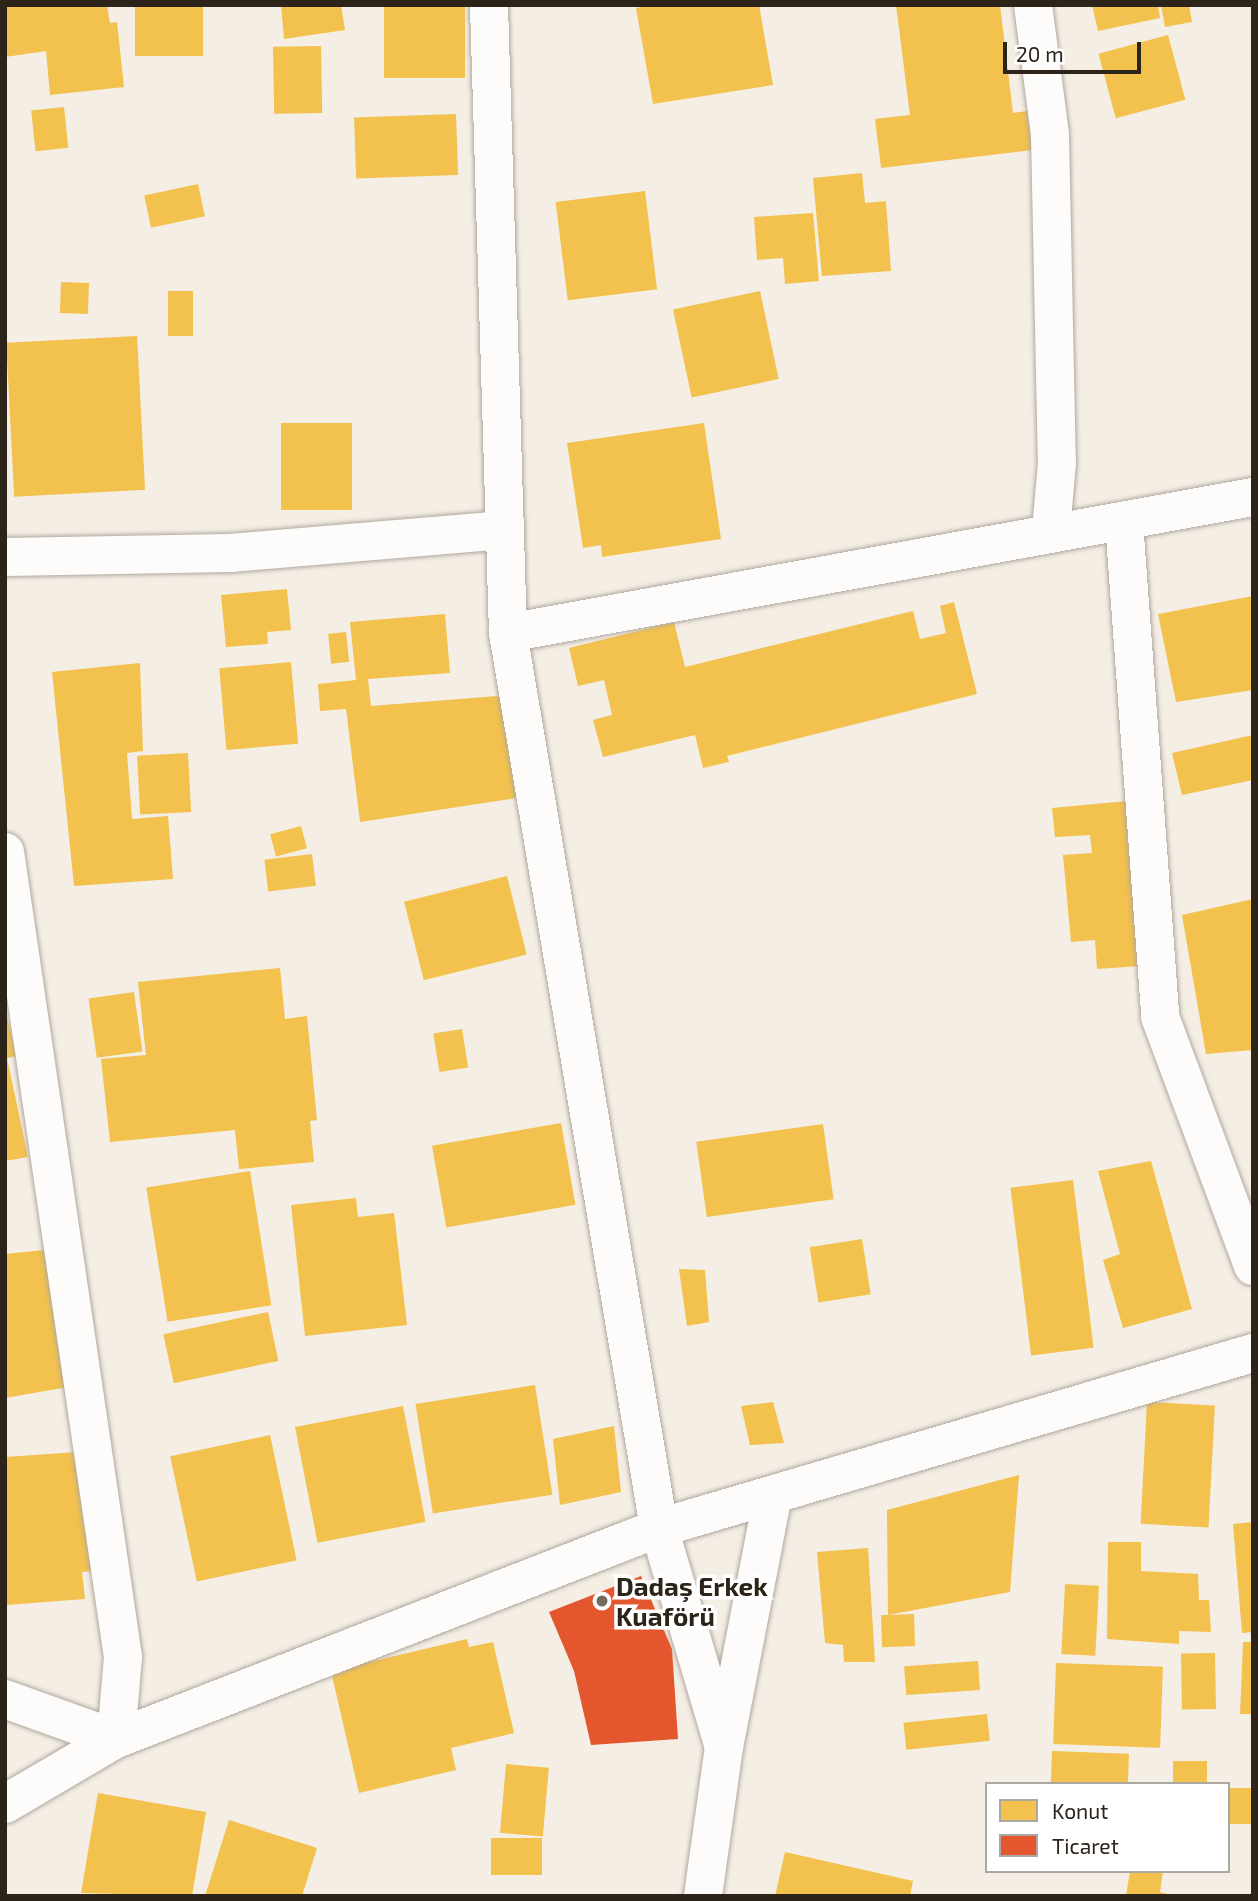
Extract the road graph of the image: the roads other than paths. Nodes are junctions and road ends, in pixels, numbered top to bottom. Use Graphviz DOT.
graph roads {
  1 [pos="489,5"];
  2 [pos="1033,5"];
  3 [pos="1253,497"];
  4 [pos="1124,522"];
  5 [pos="502,530"];
  6 [pos="1051,530"];
  7 [pos="5,557"];
  8 [pos="508,633"];
  9 [pos="5,852"];
  10 [pos="1253,1266"];
  11 [pos="1253,1353"];
  12 [pos="772,1499"];
  13 [pos="659,1528"];
  14 [pos="5,1699"];
  15 [pos="116,1739"];
  16 [pos="724,1747"];
  17 [pos="5,1804"];
  18 [pos="703,1896"];
  1 -- 5 [label="street"];
  2 -- 6 [label="street"];
  3 -- 4 [label="street"];
  4 -- 6 [label="street"];
  4 -- 10 [label="street"];
  5 -- 7 [label="street"];
  5 -- 8 [label="street"];
  6 -- 8 [label="street"];
  8 -- 13 [label="street"];
  9 -- 15 [label="street"];
  11 -- 12 [label="street"];
  12 -- 13 [label="street"];
  12 -- 16 [label="street"];
  13 -- 15 [label="street"];
  13 -- 16 [label="street"];
  14 -- 15 [label="street"];
  15 -- 17 [label="street"];
  16 -- 18 [label="street"];
}
